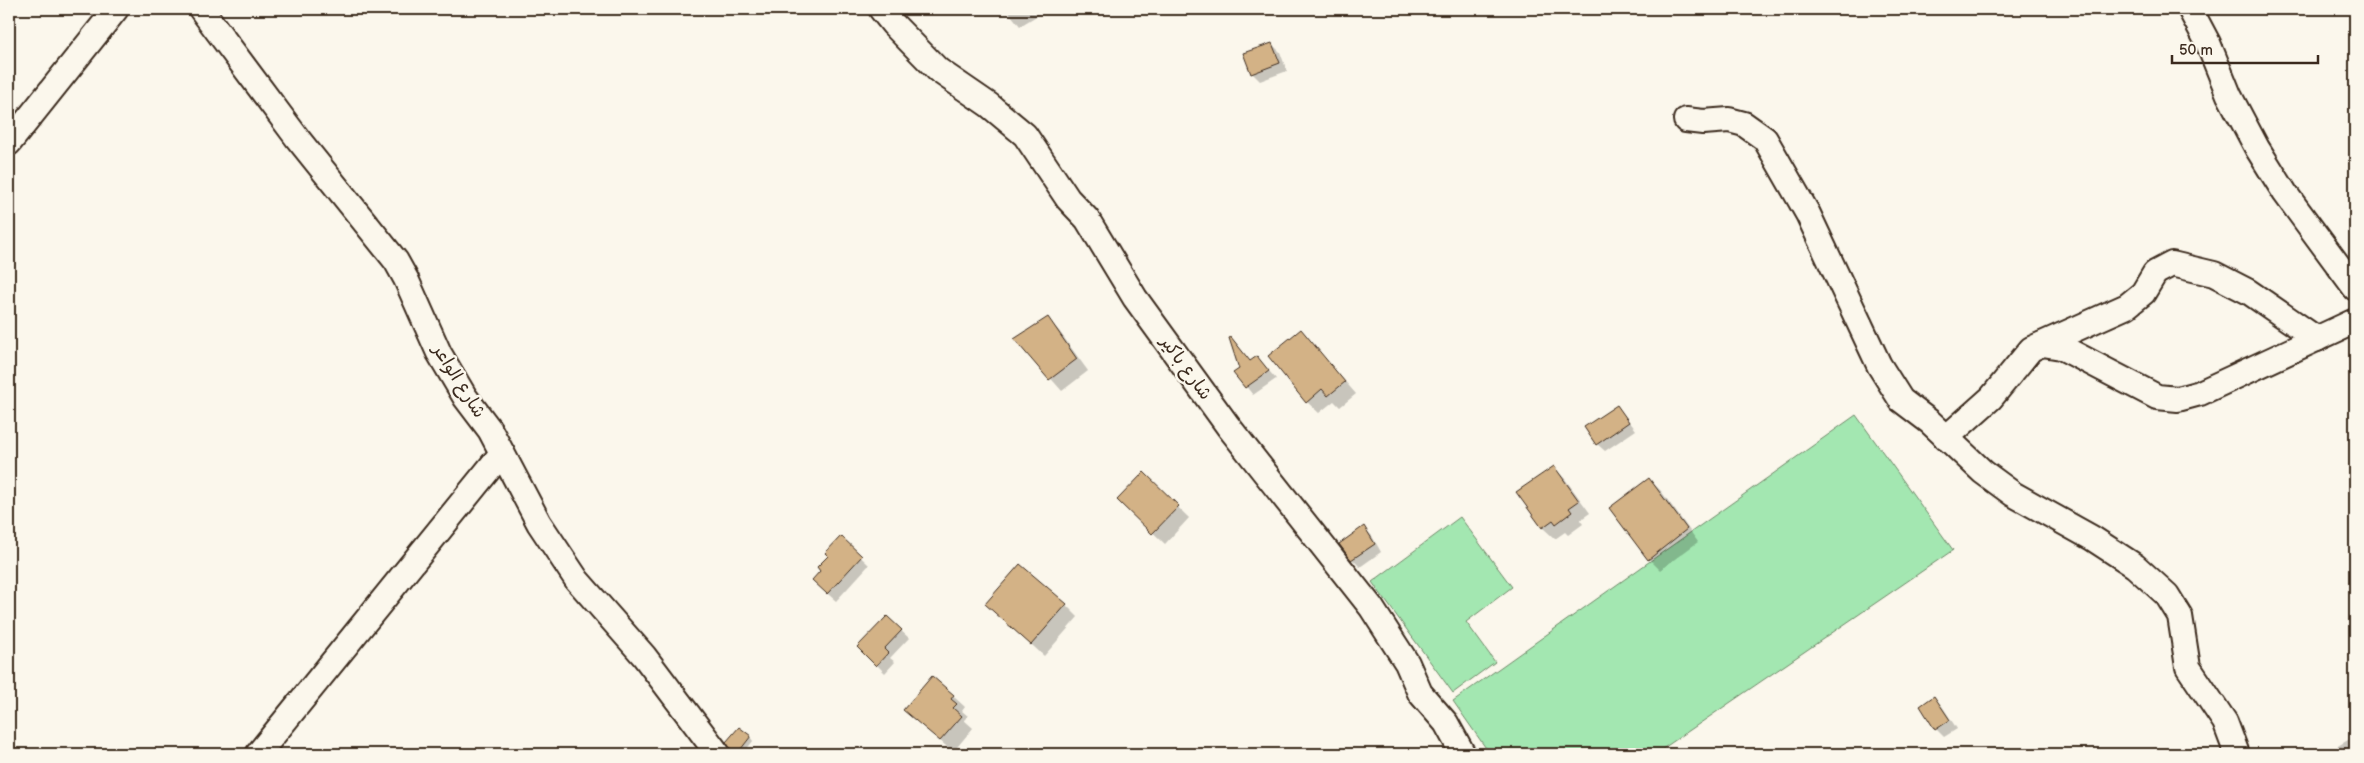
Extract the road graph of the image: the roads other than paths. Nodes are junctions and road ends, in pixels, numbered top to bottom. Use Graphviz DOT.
graph roads {
  1 [pos="116,9"];
  2 [pos="201,9"];
  3 [pos="881,9"];
  4 [pos="2190,9"];
  5 [pos="1686,120"];
  6 [pos="9,143"];
  7 [pos="2355,288"];
  8 [pos="2355,321"];
  9 [pos="2317,339"];
  10 [pos="2043,344"];
  11 [pos="1946,438"];
  12 [pos="502,453"];
  13 [pos="258,754"];
  14 [pos="718,754"];
  15 [pos="1463,754"];
  16 [pos="2237,754"];
  1 -- 6 [label="street"];
  2 -- 12 [label="street, شارع الواعر"];
  3 -- 15 [label="street, شارع باكير"];
  4 -- 7 [label="street"];
  5 -- 11 [label="street"];
  8 -- 9 [label="street"];
  9 -- 10 [label="street"];
  9 -- 10 [label="street"];
  10 -- 11 [label="street"];
  11 -- 16 [label="street"];
  12 -- 13 [label="street"];
  12 -- 14 [label="street, شارع الواعر"];
}
